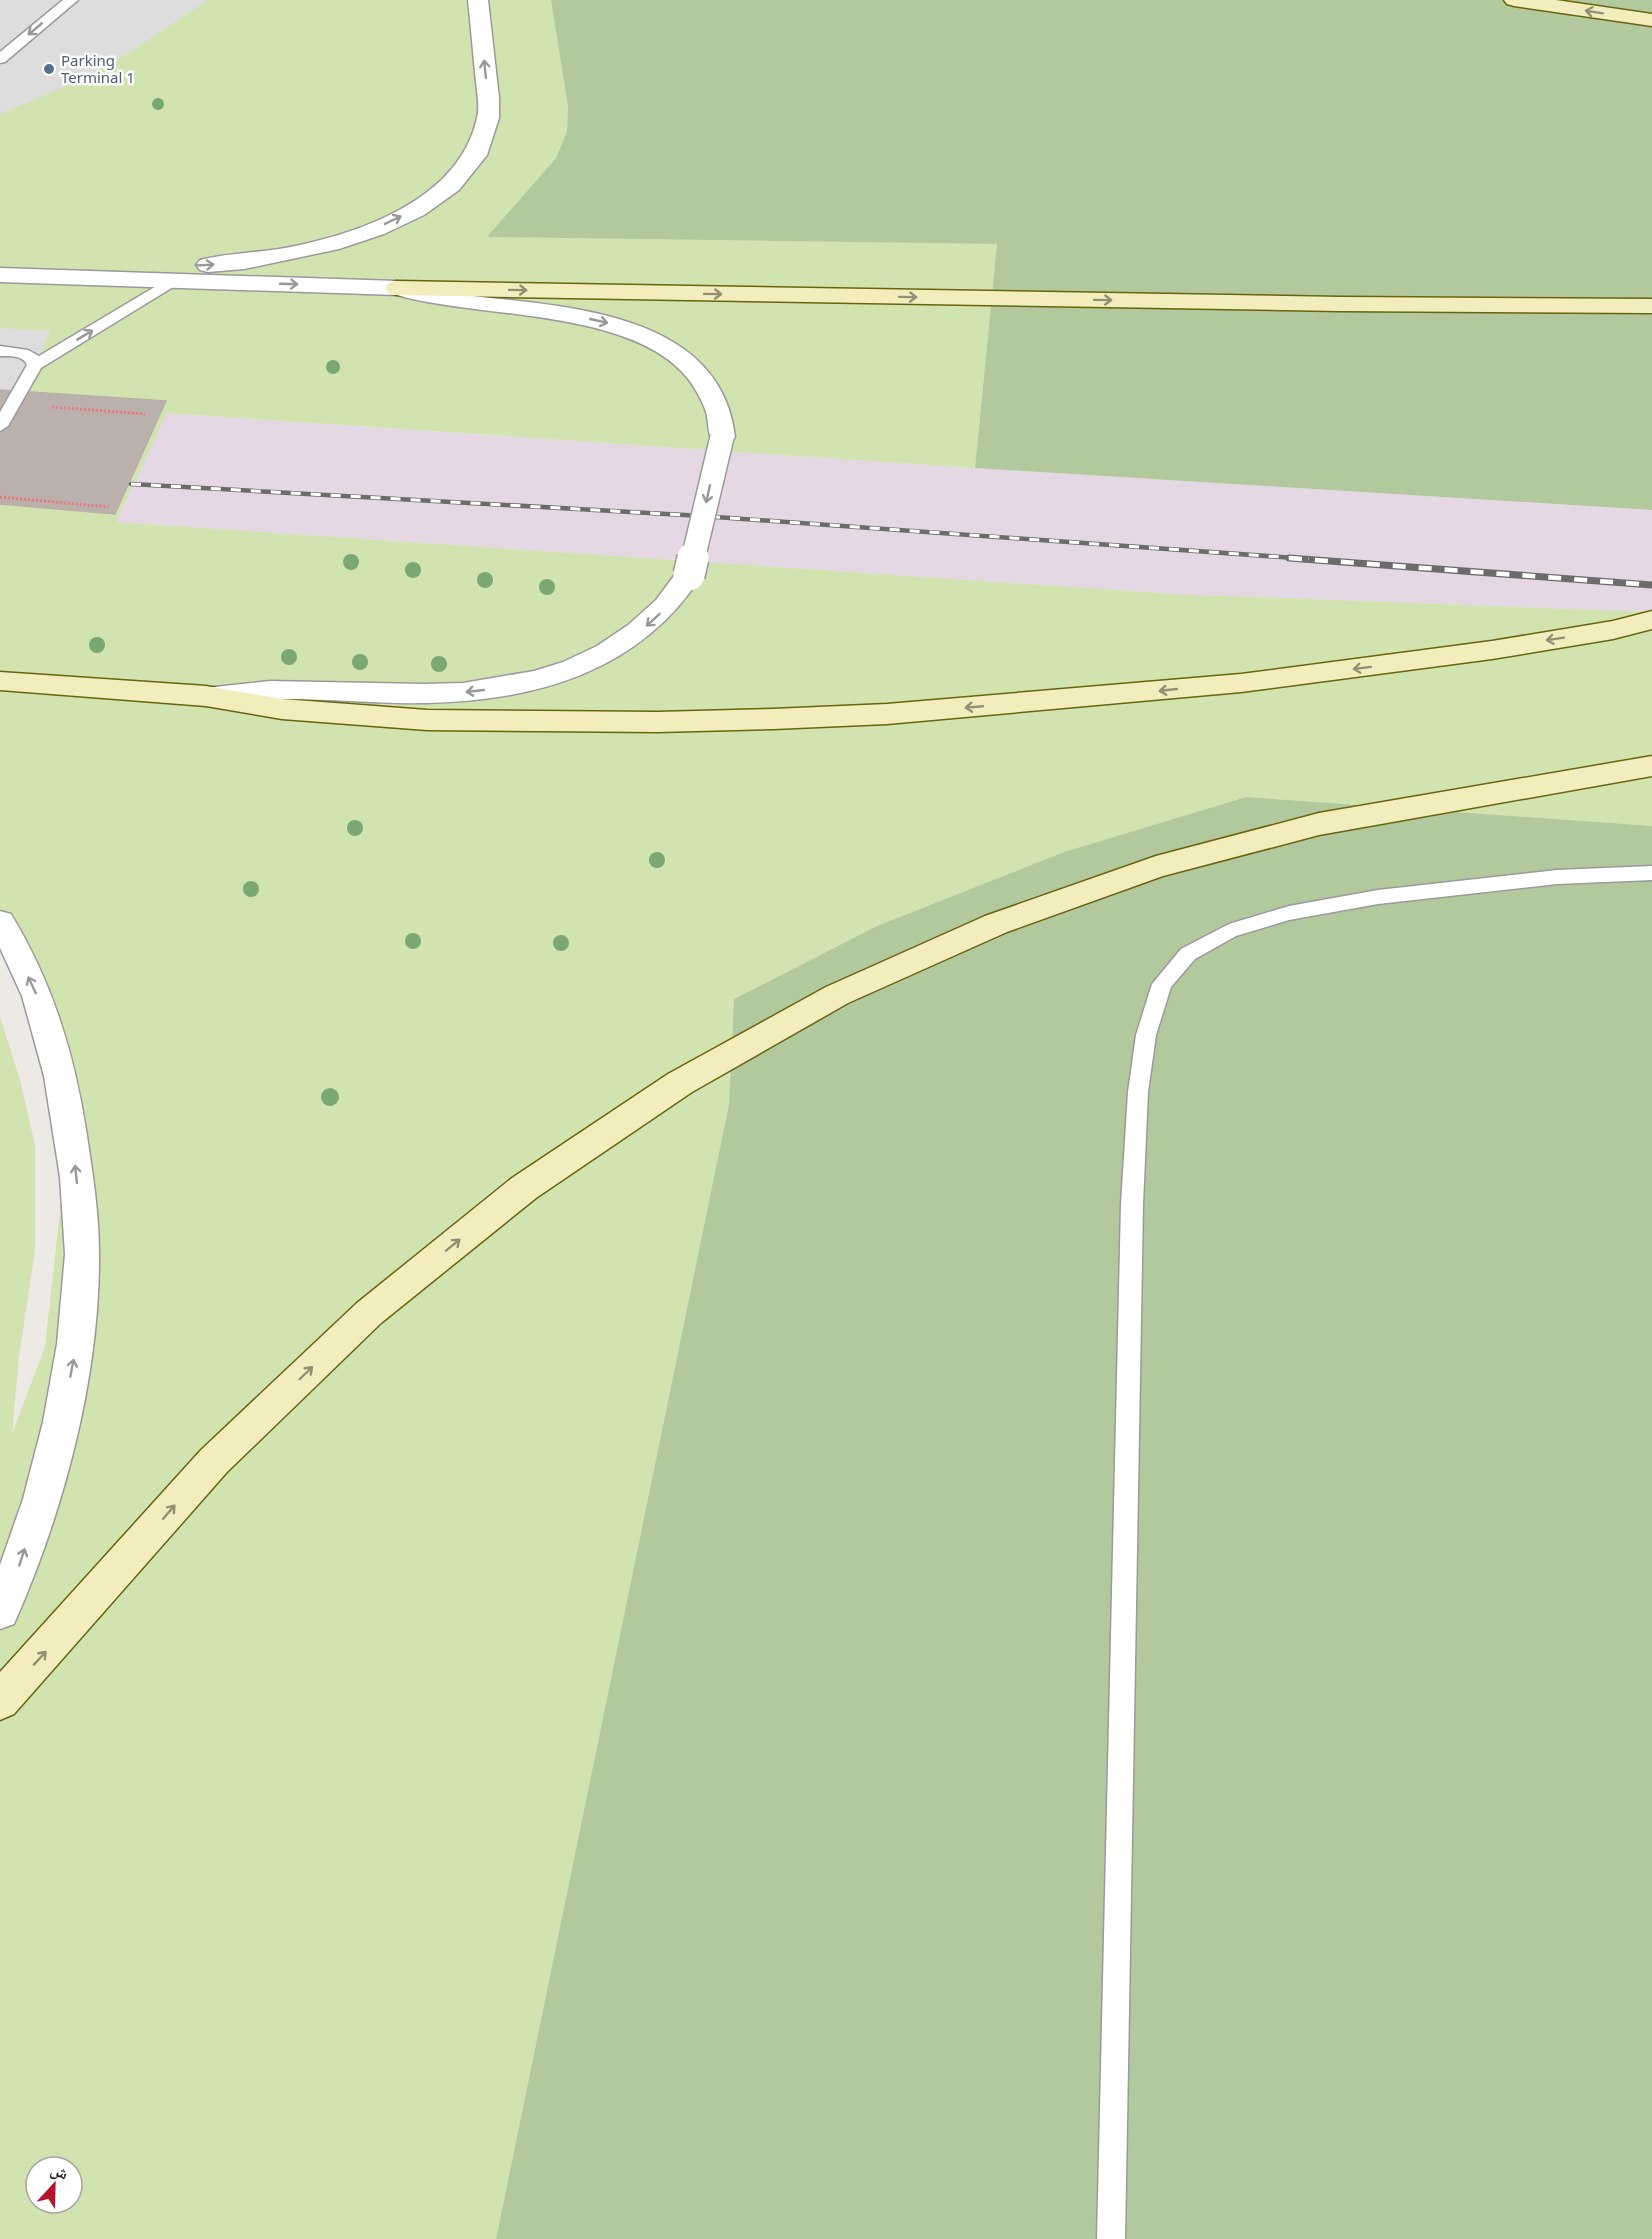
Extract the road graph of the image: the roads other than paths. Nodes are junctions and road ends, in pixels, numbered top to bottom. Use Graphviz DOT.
graph roads {
  1 [pos="71,0"];
  2 [pos="478,0"];
  3 [pos="1514,0"];
  4 [pos="1618,0"];
  5 [pos="1652,4"];
  6 [pos="1652,20"];
  7 [pos="0,59"];
  8 [pos="0,275"];
  9 [pos="42,277"];
  10 [pos="173,281"];
  11 [pos="397,288"];
  12 [pos="1652,306"];
  13 [pos="0,351"];
  14 [pos="35,365"];
  15 [pos="0,426"];
  16 [pos="1652,620"];
  17 [pos="0,681"];
  18 [pos="206,696"];
  19 [pos="1652,766"];
  20 [pos="1652,873"];
  21 [pos="0,922"];
  22 [pos="0,1611"];
  23 [pos="0,1701"];
  24 [pos="1111,2239"];
  1 -- 7 [label="lane, one-way"];
  9 -- 2 [label="street, one-way"];
  6 -- 3 [label="main road, one-way"];
  4 -- 5 [label="main road"];
  8 -- 9 [label="street"];
  9 -- 10 [label="street"];
  10 -- 11 [label="street, one-way"];
  14 -- 10 [label="lane, one-way"];
  11 -- 12 [label="main road, one-way"];
  11 -- 18 [label="street, one-way, bridge"];
  13 -- 14 [label="lane"];
  14 -- 15 [label="lane"];
  16 -- 18 [label="main road, one-way"];
  17 -- 18 [label="main road"];
  23 -- 19 [label="main road, one-way"];
  20 -- 24 [label="lane"];
  22 -- 21 [label="street, one-way"];
}
